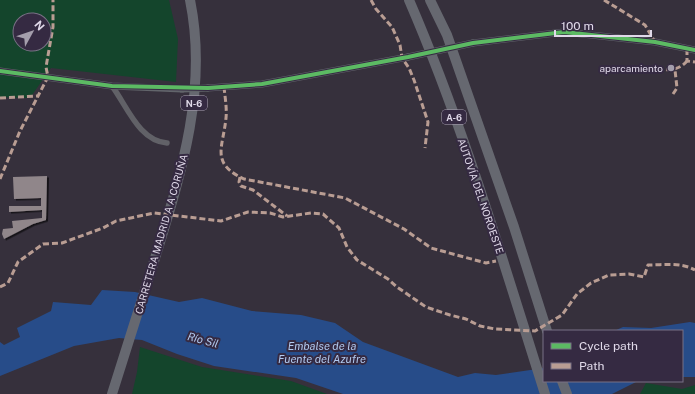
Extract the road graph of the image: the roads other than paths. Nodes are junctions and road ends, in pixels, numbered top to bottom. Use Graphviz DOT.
graph roads {
  1 [pos="190,0"];
  2 [pos="409,0"];
  3 [pos="430,0"];
  4 [pos="695,50"];
  5 [pos="0,72"];
  6 [pos="112,86"];
  7 [pos="167,143"];
  8 [pos="547,330"];
  9 [pos="562,382"];
  10 [pos="112,394"];
  11 [pos="545,394"];
  12 [pos="567,394"];
  1 -- 10 [label="highway, CARRETERA MADRID A A CORUÑA / N-6"];
  2 -- 11 [label="highway, AUTOVÍA DEL NOROESTE / A-6"];
  3 -- 8 [label="highway, AUTOVÍA DEL NOROESTE / A-6"];
  4 -- 6 [label="street, bridge"];
  5 -- 6 [label="street"];
  6 -- 7 [label="street"];
  9 -- 12 [label="highway"];
}
